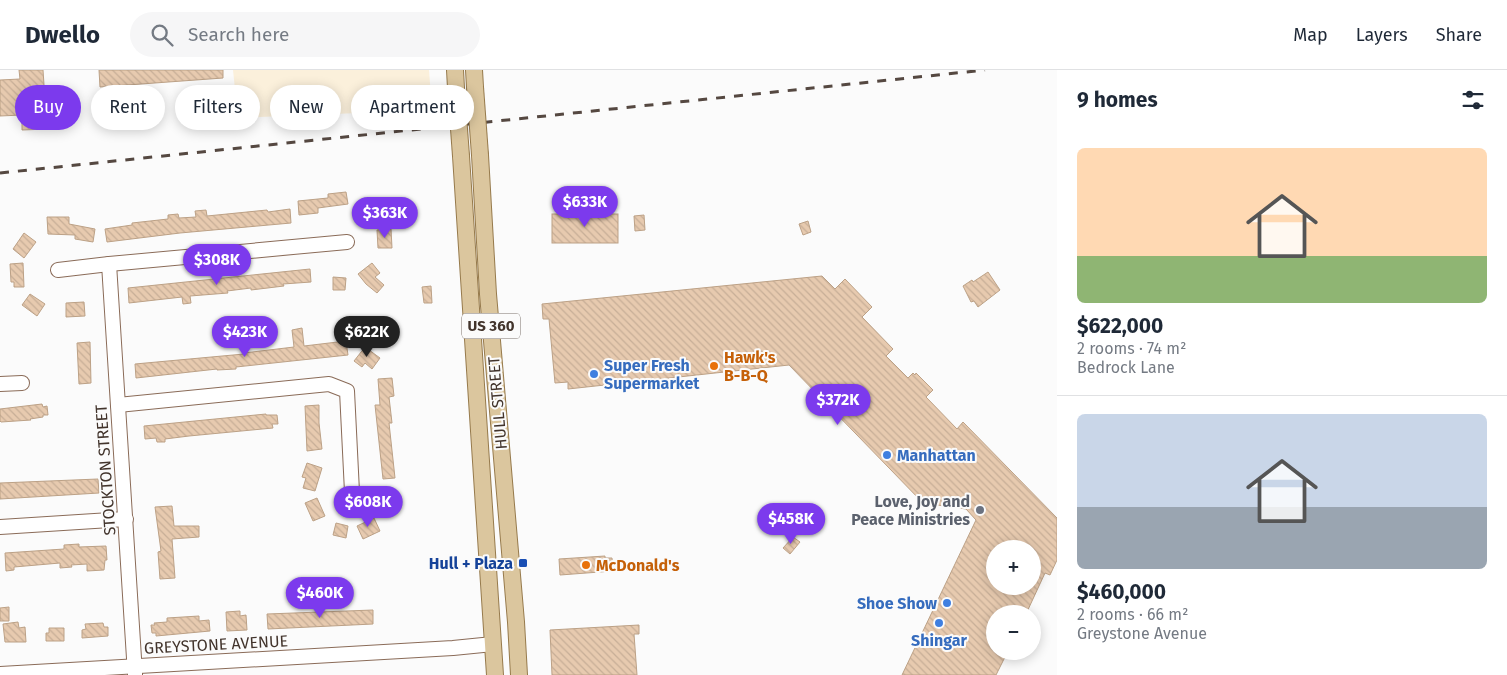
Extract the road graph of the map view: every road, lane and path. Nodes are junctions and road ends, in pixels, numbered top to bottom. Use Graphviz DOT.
graph roads {
  1 [pos="455,70"];
  2 [pos="474,70"];
  3 [pos="347,242"];
  4 [pos="109,264"];
  5 [pos="58,270"];
  6 [pos="22,382"];
  7 [pos="0,384"];
  8 [pos="118,405"];
  9 [pos="352,492"];
  10 [pos="126,519"];
  11 [pos="0,527"];
  12 [pos="490,594"];
  13 [pos="516,622"];
  14 [pos="493,644"];
  15 [pos="135,671"];
  16 [pos="0,674"];
  17 [pos="519,674"];
  18 [pos="495,675"];
  1 -- 12 [label="main road, HULL STREET / US 360, bridge"];
  2 -- 13 [label="main road, HULL STREET / US 360, bridge"];
  3 -- 4 [label="street"];
  4 -- 5 [label="street"];
  4 -- 8 [label="street, STOCKTON STREET"];
  6 -- 7 [label="street"];
  8 -- 9 [label="street"];
  8 -- 10 [label="street, STOCKTON STREET"];
  10 -- 11 [label="street"];
  10 -- 15 [label="street, STOCKTON STREET"];
  12 -- 13 [label="main road"];
  12 -- 14 [label="main road, HULL STREET / US 360"];
  13 -- 17 [label="main road, HULL STREET / US 360"];
  14 -- 15 [label="street, GREYSTONE AVENUE"];
  14 -- 17 [label="main road"];
  14 -- 18 [label="main road, HULL STREET / US 360"];
  15 -- 16 [label="street, GREYSTONE AVENUE"];
}
